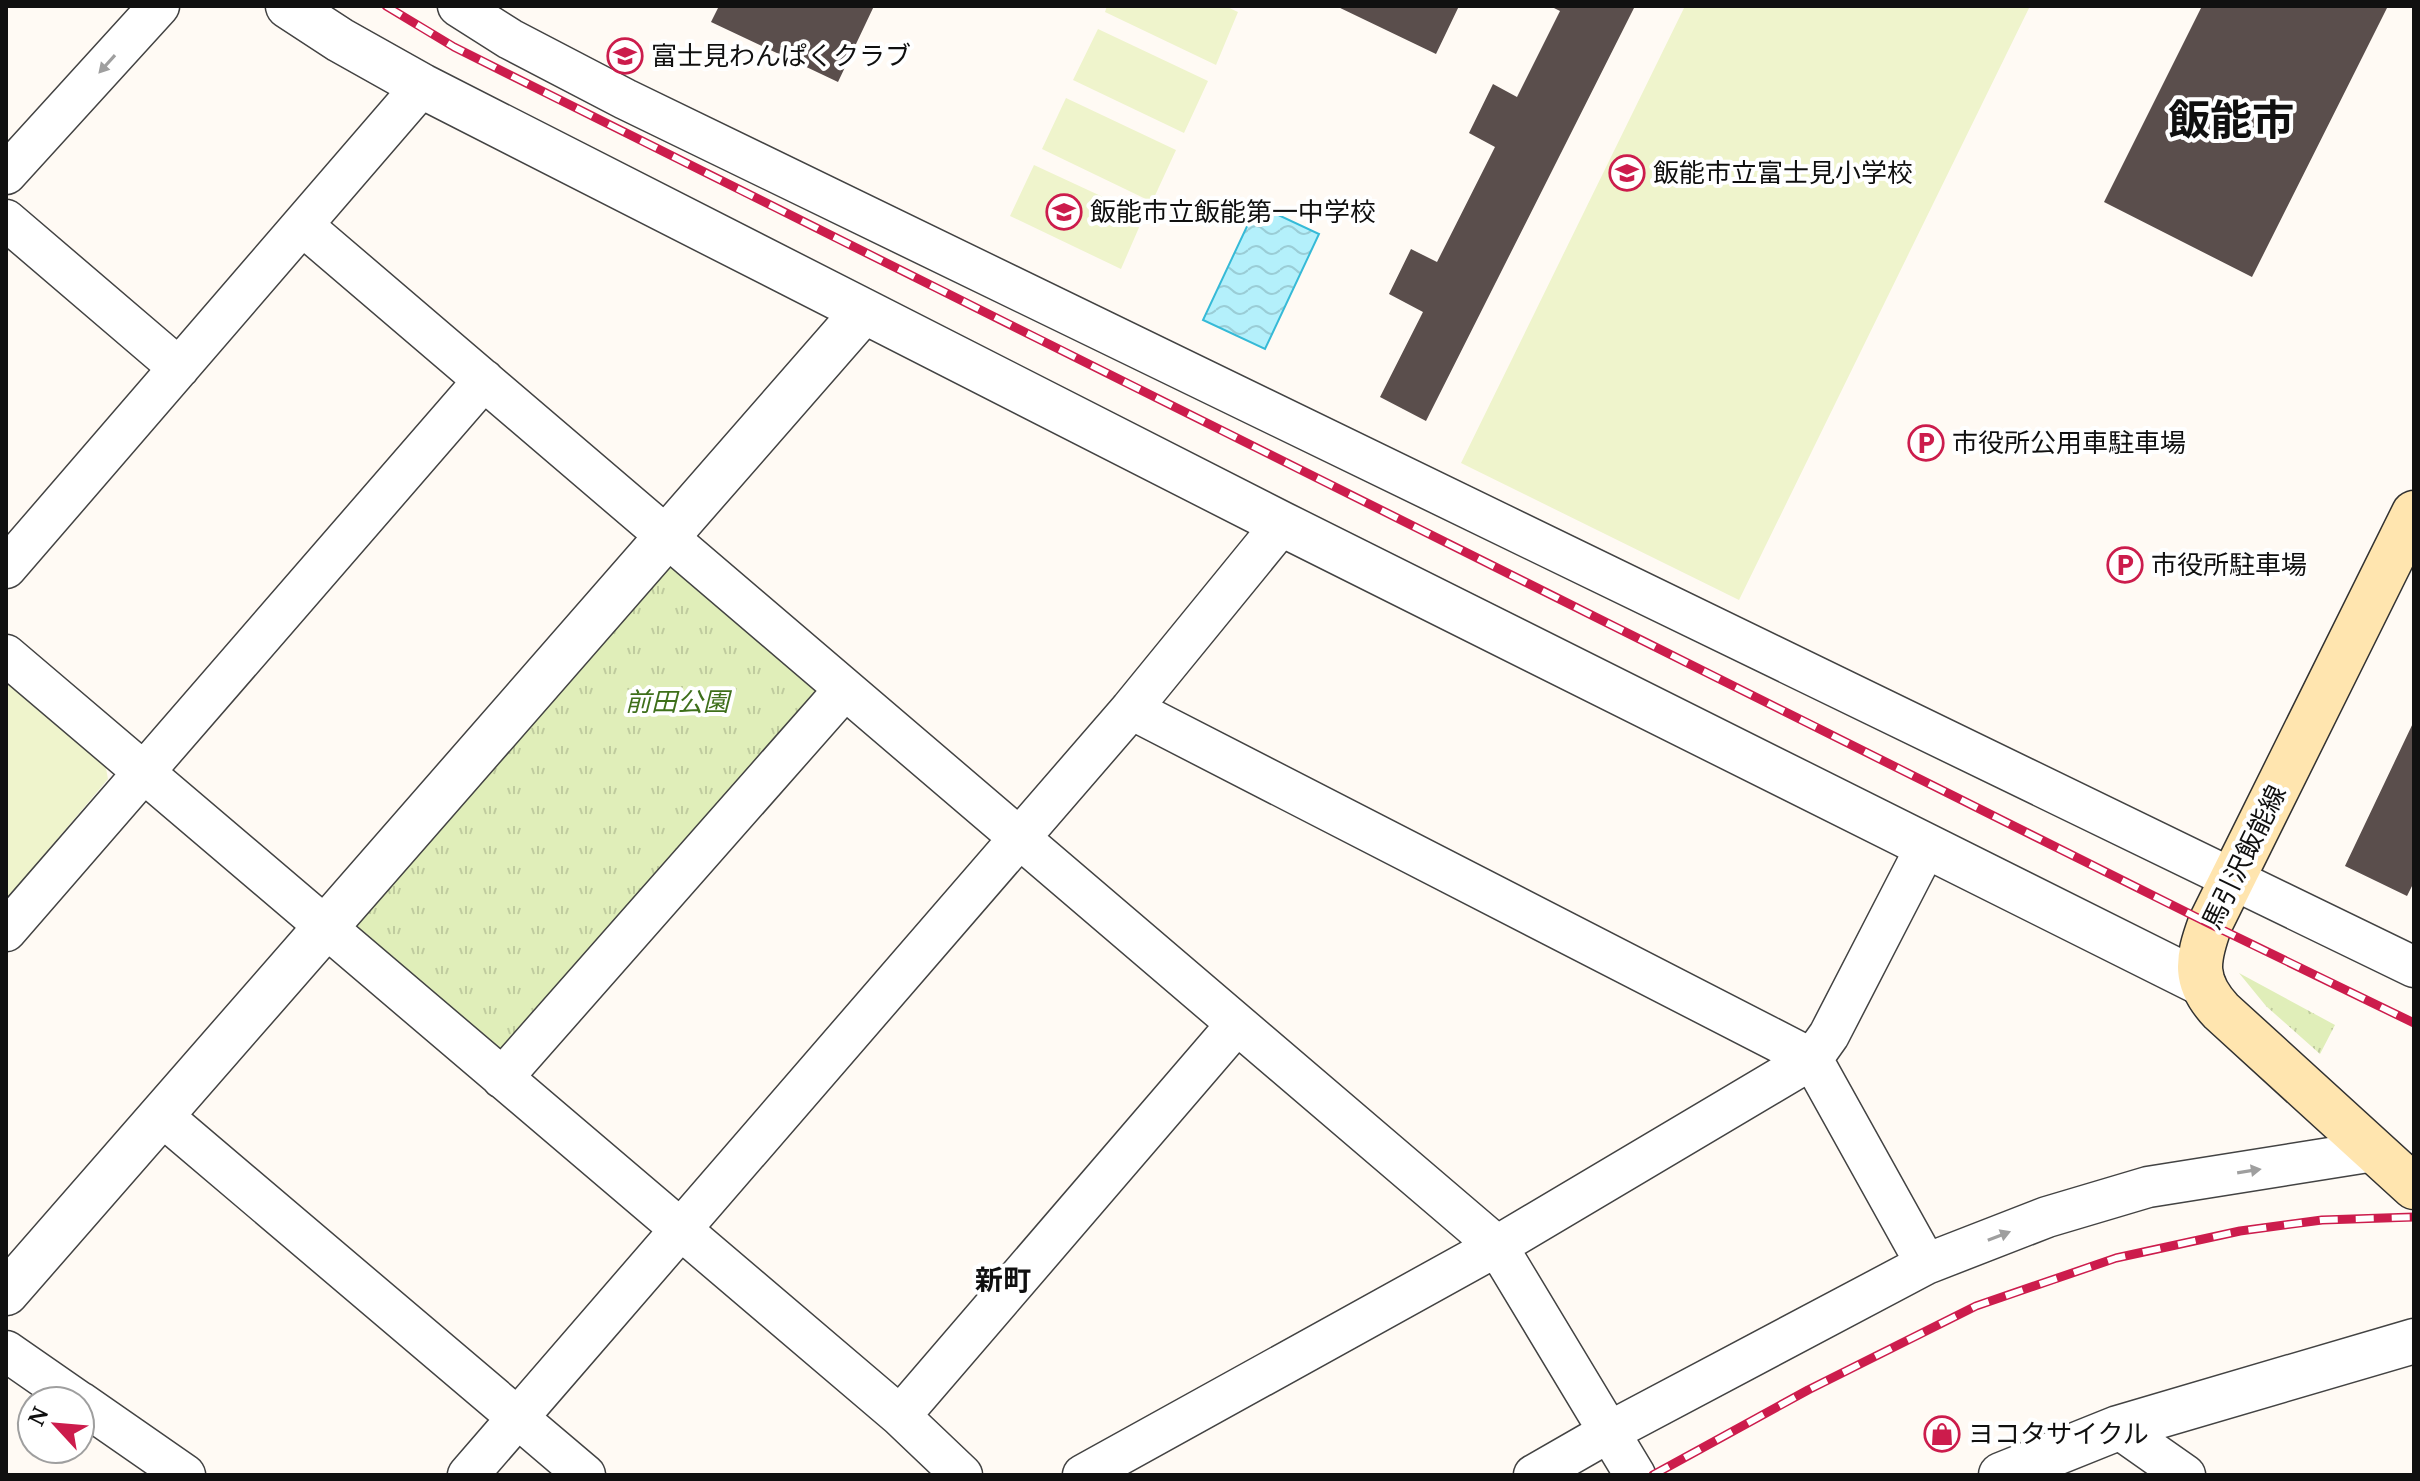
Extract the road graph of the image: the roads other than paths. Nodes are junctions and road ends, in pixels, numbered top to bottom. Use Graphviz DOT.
graph roads {
  1 [pos="159,6"];
  2 [pos="288,6"];
  3 [pos="458,6"];
  4 [pos="422,86"];
  5 [pos="6,174"];
  6 [pos="6,220"];
  7 [pos="302,225"];
  8 [pos="864,311"];
  9 [pos="179,368"];
  10 [pos="484,380"];
  11 [pos="2414,513"];
  12 [pos="1282,524"];
  13 [pos="667,536"];
  14 [pos="6,568"];
  15 [pos="6,655"];
  16 [pos="845,689"];
  17 [pos="1131,709"];
  18 [pos="145,773"];
  19 [pos="1020,838"];
  20 [pos="1927,845"];
  21 [pos="2231,880"];
  22 [pos="326,927"];
  23 [pos="6,931"];
  24 [pos="2414,967"];
  25 [pos="2203,984"];
  26 [pos="1237,1024"];
  27 [pos="1812,1059"];
  28 [pos="502,1078"];
  29 [pos="161,1115"];
  30 [pos="2374,1151"];
  31 [pos="2414,1187"];
  32 [pos="682,1230"];
  33 [pos="1497,1246"];
  34 [pos="1926,1264"];
  35 [pos="6,1293"];
  36 [pos="2414,1341"];
  37 [pos="6,1351"];
  38 [pos="55,1385"];
  39 [pos="96,1414"];
  40 [pos="900,1416"];
  41 [pos="518,1418"];
  42 [pos="2118,1428"];
  43 [pos="1609,1432"];
  44 [pos="185,1475"];
  45 [pos="468,1475"];
  46 [pos="585,1475"];
  47 [pos="962,1475"];
  48 [pos="1083,1475"];
  49 [pos="1534,1475"];
  50 [pos="1635,1475"];
  51 [pos="2001,1475"];
  52 [pos="2185,1475"];
  1 -- 5 [label="street, one-way"];
  2 -- 4 [label="street"];
  3 -- 21 [label="street"];
  4 -- 7 [label="street"];
  4 -- 8 [label="street"];
  6 -- 9 [label="street"];
  7 -- 9 [label="street"];
  7 -- 10 [label="street"];
  8 -- 12 [label="street"];
  8 -- 13 [label="street"];
  9 -- 14 [label="street"];
  10 -- 13 [label="street"];
  10 -- 18 [label="street"];
  11 -- 21 [label="main road, 馬引沢飯能線"];
  12 -- 17 [label="street"];
  12 -- 20 [label="street"];
  13 -- 16 [label="street"];
  13 -- 22 [label="street"];
  15 -- 18 [label="street"];
  16 -- 19 [label="street"];
  16 -- 28 [label="street"];
  17 -- 19 [label="street"];
  17 -- 27 [label="street"];
  18 -- 22 [label="street"];
  18 -- 23 [label="street"];
  19 -- 26 [label="street"];
  19 -- 32 [label="street"];
  20 -- 25 [label="street"];
  20 -- 27 [label="street"];
  21 -- 24 [label="street"];
  21 -- 25 [label="main road, 馬引沢飯能線"];
  22 -- 28 [label="street"];
  22 -- 29 [label="street"];
  25 -- 30 [label="main road"];
  26 -- 33 [label="street"];
  26 -- 40 [label="street"];
  27 -- 33 [label="street"];
  27 -- 34 [label="street"];
  28 -- 32 [label="street"];
  29 -- 35 [label="street"];
  29 -- 41 [label="street"];
  30 -- 31 [label="main road"];
  34 -- 30 [label="street, one-way"];
  32 -- 40 [label="street"];
  32 -- 41 [label="street"];
  33 -- 43 [label="street"];
  33 -- 48 [label="street"];
  34 -- 43 [label="street"];
  36 -- 42 [label="street"];
  37 -- 38 [label="street"];
  39 -- 44 [label="street"];
  40 -- 47 [label="street"];
  41 -- 45 [label="street"];
  41 -- 46 [label="street"];
  42 -- 51 [label="street"];
  42 -- 52 [label="street"];
  43 -- 49 [label="street"];
  43 -- 50 [label="street"];
}
